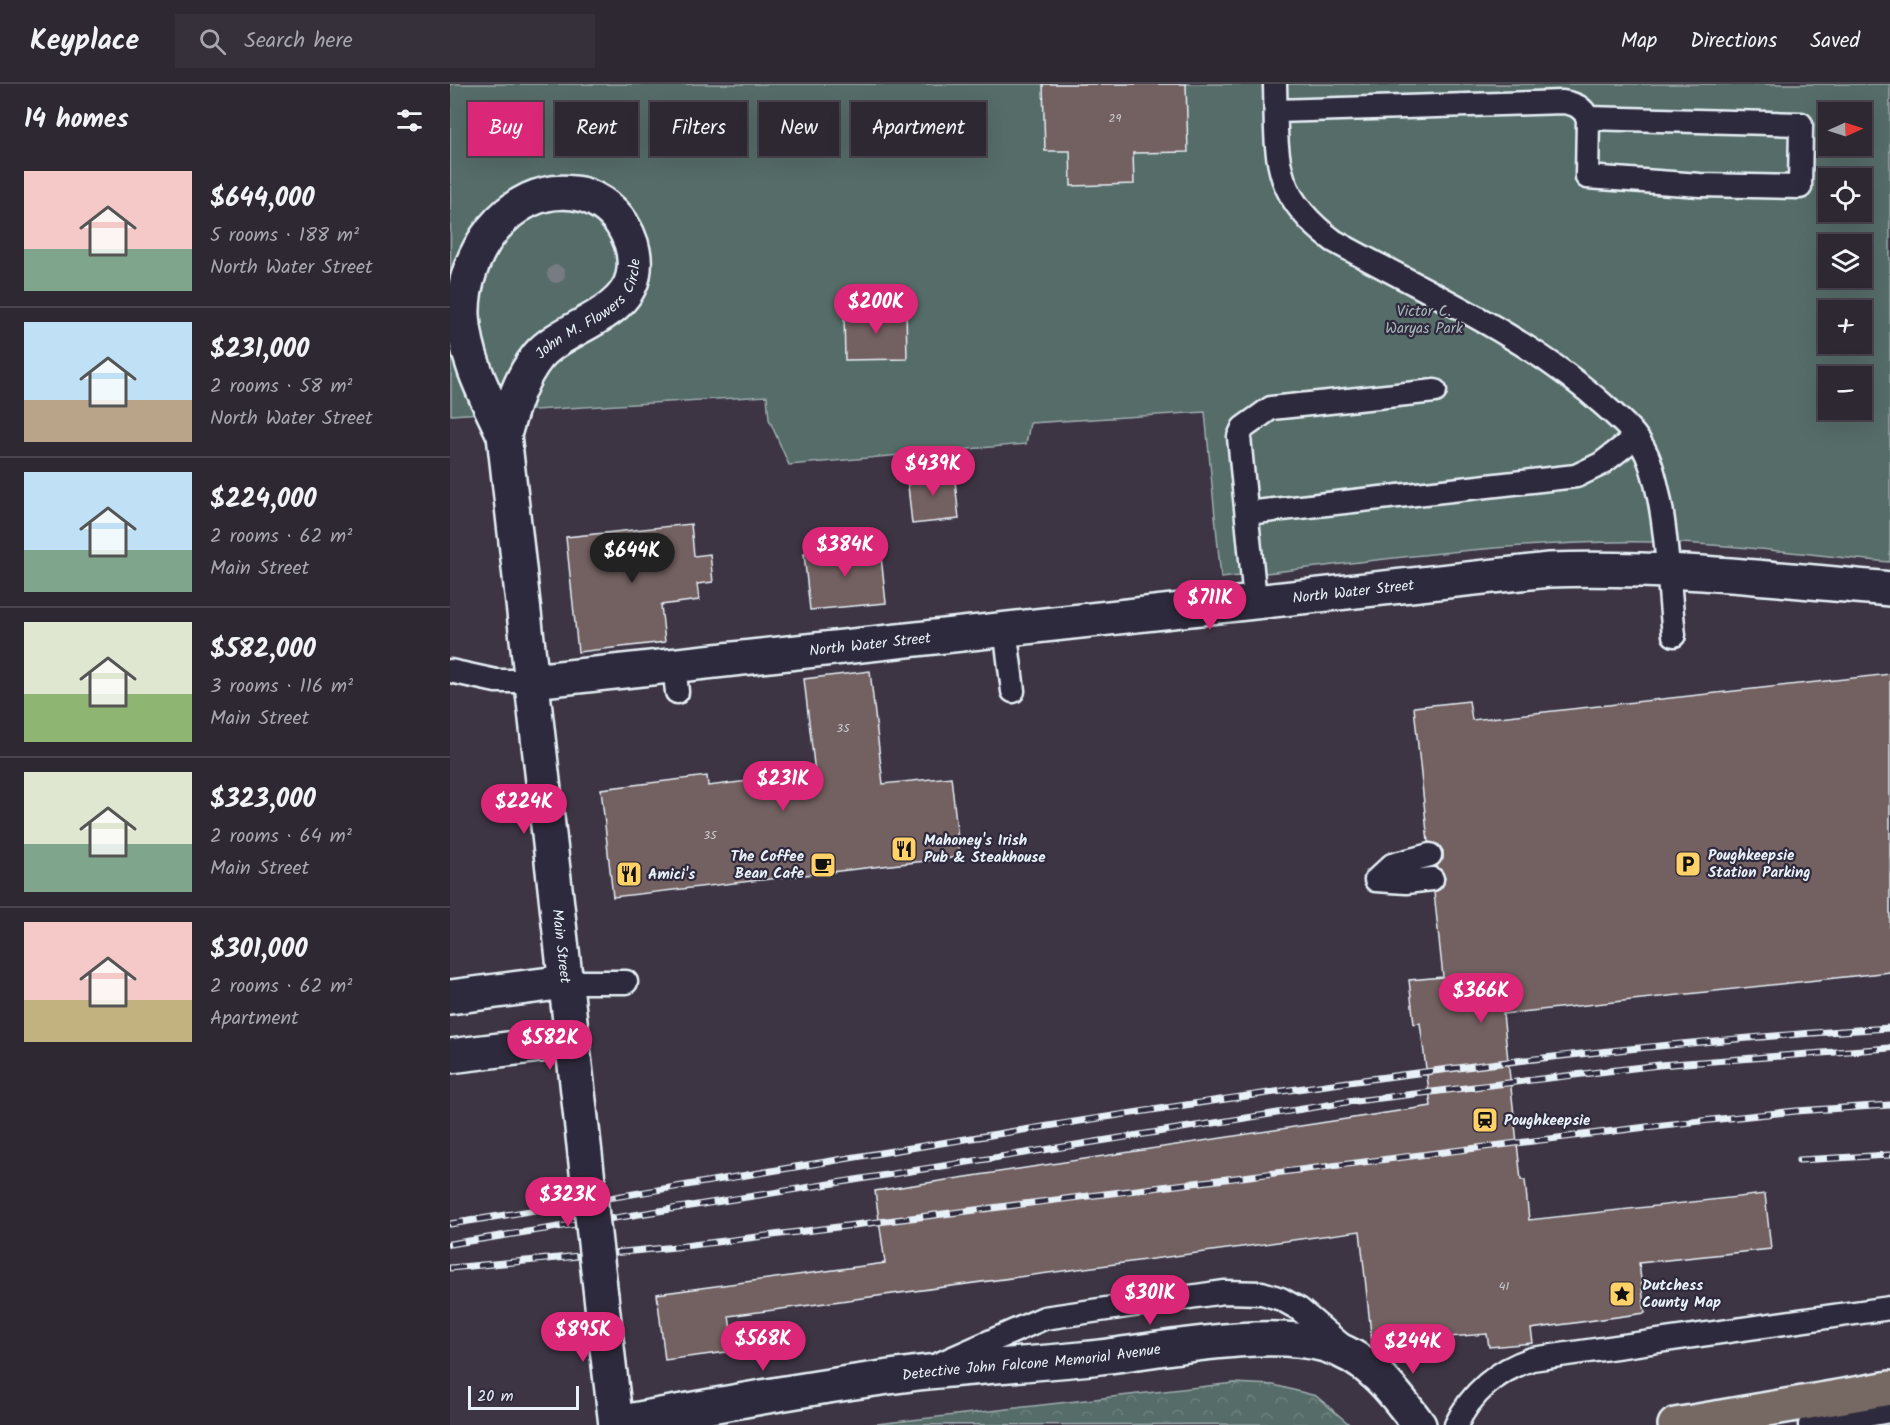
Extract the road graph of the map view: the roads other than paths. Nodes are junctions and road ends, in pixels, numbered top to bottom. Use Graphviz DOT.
graph roads {
  1 [pos="1275,84"];
  2 [pos="1276,111"];
  3 [pos="1588,118"];
  4 [pos="1435,391"];
  5 [pos="504,435"];
  6 [pos="1636,437"];
  7 [pos="1247,513"];
  8 [pos="1667,571"];
  9 [pos="1890,589"];
  10 [pos="1255,600"];
  11 [pos="1005,628"];
  12 [pos="1674,635"];
  13 [pos="450,671"];
  14 [pos="532,681"];
  15 [pos="1012,691"];
  16 [pos="1430,855"];
  17 [pos="1432,879"];
  18 [pos="566,982"];
  19 [pos="626,982"];
  20 [pos="450,997"];
  21 [pos="573,1041"];
  22 [pos="450,1056"];
  23 [pos="1890,1308"];
  24 [pos="1365,1364"];
  25 [pos="920,1374"];
  26 [pos="1890,1388"];
  27 [pos="1890,1411"];
  28 [pos="616,1424"];
  29 [pos="1419,1425"];
  30 [pos="1456,1425"];
  31 [pos="1675,1425"];
  32 [pos="1810,1425"];
  1 -- 2 [label="lane"];
  2 -- 3 [label="lane"];
  2 -- 6 [label="lane"];
  3 -- 3 [label="lane"];
  4 -- 7 [label="lane"];
  5 -- 5 [label="street, John M. Flowers Circle"];
  5 -- 14 [label="street, John M. Flowers Circle"];
  6 -- 7 [label="lane"];
  6 -- 8 [label="lane"];
  7 -- 10 [label="lane"];
  8 -- 9 [label="street, North Water Street"];
  8 -- 10 [label="street, North Water Street"];
  8 -- 12 [label="lane"];
  10 -- 11 [label="street, North Water Street"];
  11 -- 14 [label="street, North Water Street"];
  11 -- 15 [label="lane"];
  13 -- 14 [label="lane"];
  14 -- 18 [label="street, Main Street"];
  16 -- 17 [label="lane"];
  18 -- 19 [label="lane"];
  18 -- 20 [label="street"];
  18 -- 21 [label="street, Main Street"];
  21 -- 22 [label="street"];
  21 -- 28 [label="street, Main Street, bridge"];
  23 -- 30 [label="lane"];
  24 -- 25 [label="street, Detective John Falcone Memorial Avenue"];
  24 -- 25 [label="lane"];
  24 -- 29 [label="street, Detective John Falcone Memorial Avenue"];
  25 -- 28 [label="street, Detective John Falcone Memorial Avenue"];
  26 -- 31 [label="highway"];
  27 -- 32 [label="lane"];
}
